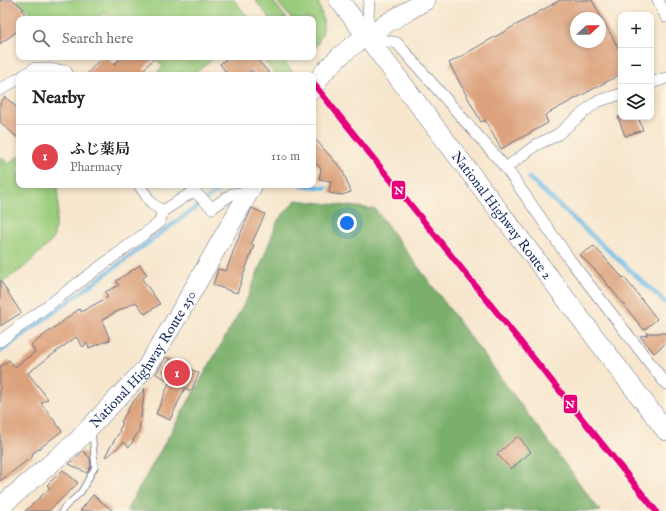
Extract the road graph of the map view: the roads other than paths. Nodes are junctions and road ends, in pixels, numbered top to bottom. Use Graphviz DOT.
graph roads {
  1 [pos="339,0"];
  2 [pos="368,0"];
  3 [pos="426,0"];
  4 [pos="658,0"];
  5 [pos="666,17"];
  6 [pos="367,37"];
  7 [pos="29,72"];
  8 [pos="66,72"];
  9 [pos="666,78"];
  10 [pos="16,80"];
  11 [pos="654,82"];
  12 [pos="316,84"];
  13 [pos="0,90"];
  14 [pos="618,95"];
  15 [pos="506,168"];
  16 [pos="141,188"];
  17 [pos="252,189"];
  18 [pos="163,211"];
  19 [pos="0,341"];
  20 [pos="666,384"];
  21 [pos="92,425"];
  22 [pos="666,431"];
  23 [pos="0,507"];
  24 [pos="62,511"];
  1 -- 6 [label="highway, National Highway Route 2"];
  2 -- 6 [label="street"];
  3 -- 6 [label="highway"];
  4 -- 5 [label="street"];
  6 -- 12 [label="highway"];
  6 -- 15 [label="street"];
  6 -- 22 [label="highway, National Highway Route 2"];
  7 -- 8 [label="street"];
  9 -- 11 [label="street"];
  10 -- 13 [label="street"];
  14 -- 15 [label="street"];
  15 -- 20 [label="street"];
  16 -- 18 [label="street"];
  17 -- 18 [label="street"];
  17 -- 21 [label="highway, National Highway Route 250"];
  18 -- 19 [label="street"];
  21 -- 23 [label="highway, National Highway Route 250"];
  21 -- 24 [label="lane"];
}
